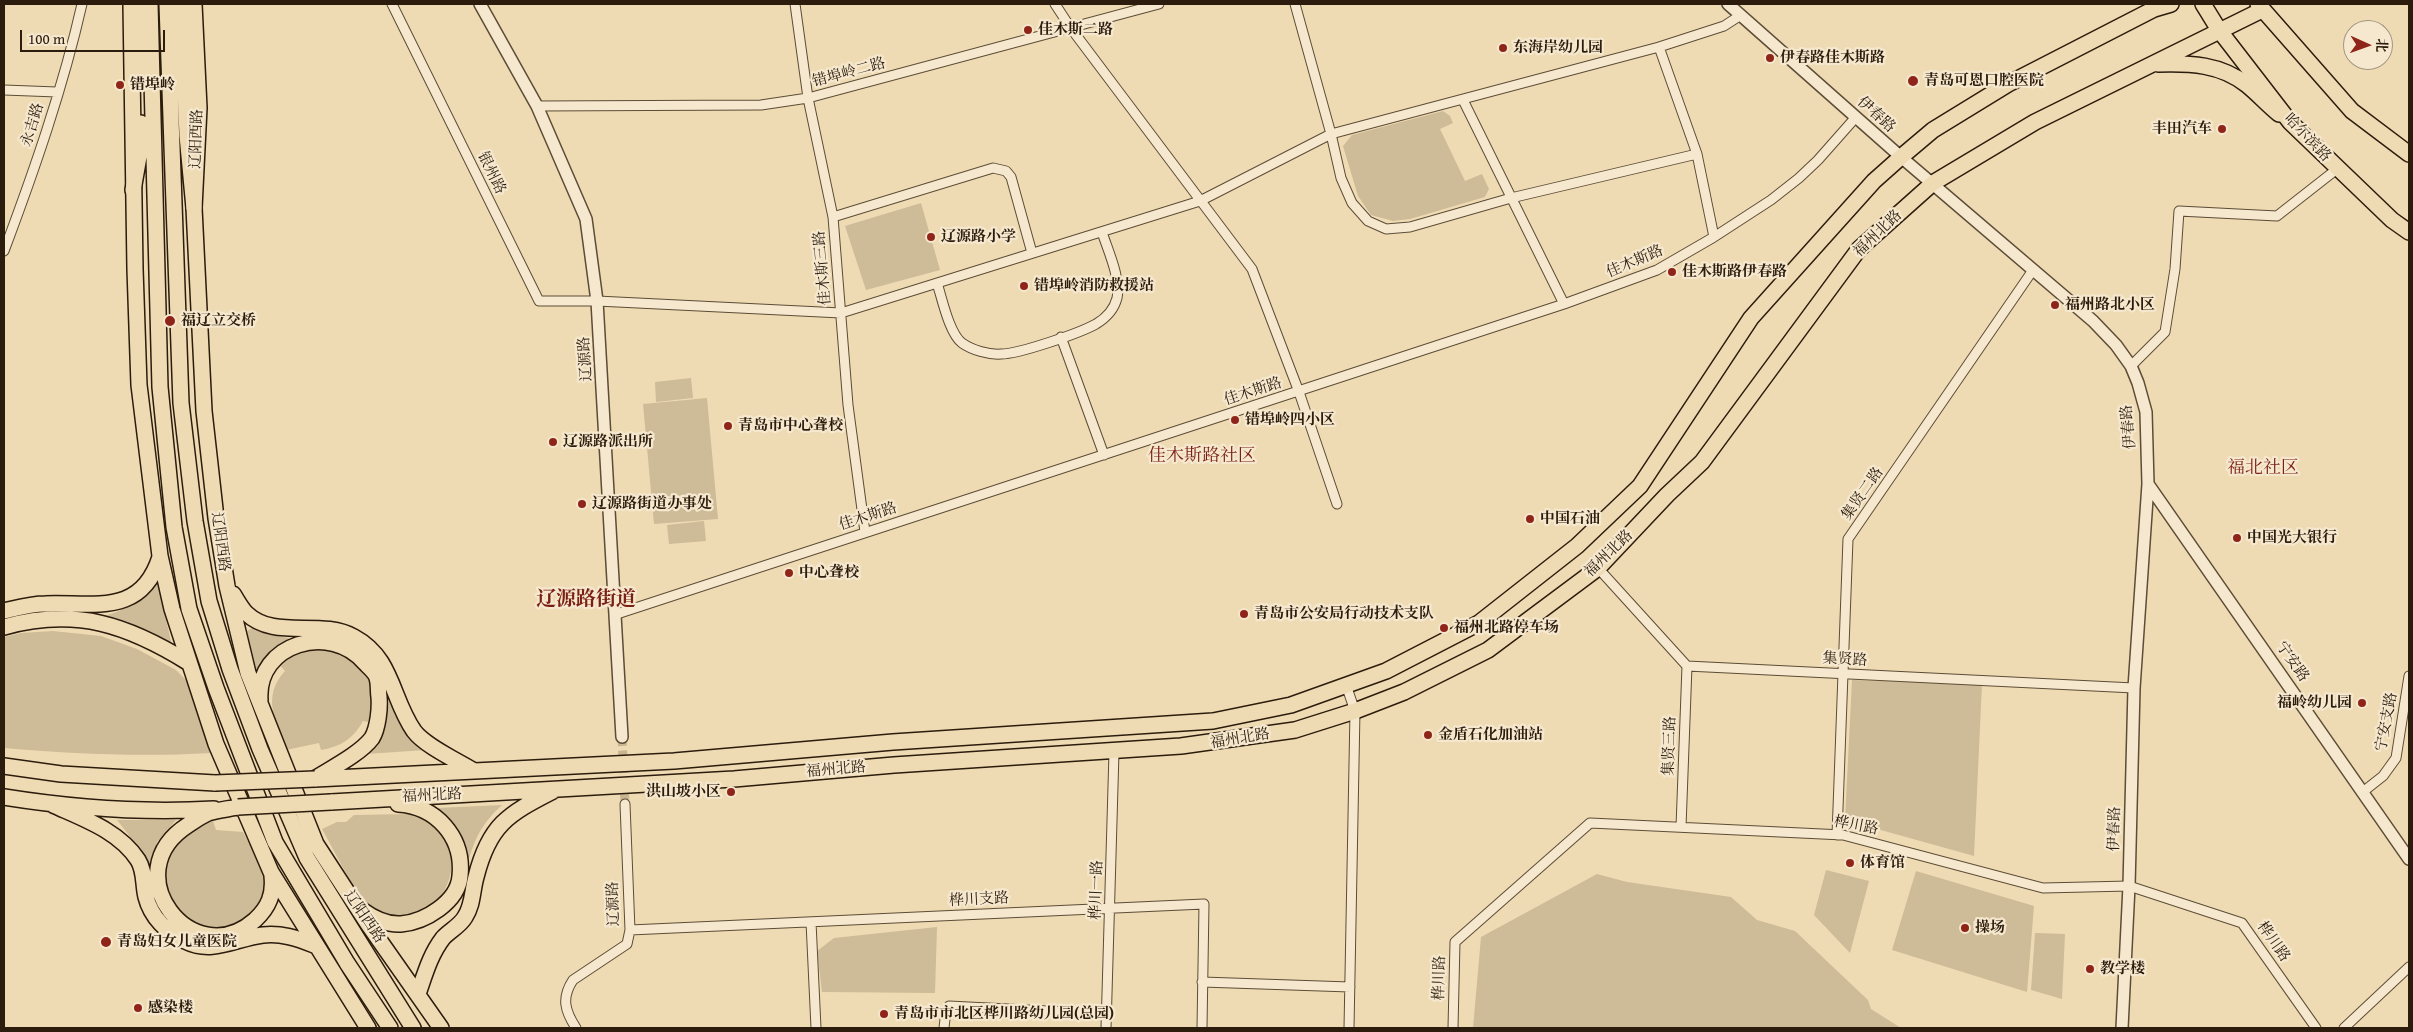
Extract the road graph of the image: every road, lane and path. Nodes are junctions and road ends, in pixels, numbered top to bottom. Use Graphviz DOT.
graph roads {
  1 [pos="82,4"];
  2 [pos="131,4"];
  3 [pos="138,4"];
  4 [pos="150,4"];
  5 [pos="167,4"];
  6 [pos="181,4"];
  7 [pos="194,4"];
  8 [pos="392,4"];
  9 [pos="480,4"];
  10 [pos="795,4"];
  11 [pos="1054,4"];
  12 [pos="1159,4"];
  13 [pos="1295,4"];
  14 [pos="1728,4"];
  15 [pos="2171,4"];
  16 [pos="2203,4"];
  17 [pos="2156,6"];
  18 [pos="2264,6"];
  19 [pos="1741,15"];
  20 [pos="1070,28"];
  21 [pos="2219,30"];
  22 [pos="1659,47"];
  23 [pos="2152,65"];
  24 [pos="4,90"];
  25 [pos="57,92"];
  26 [pos="808,98"];
  27 [pos="1463,100"];
  28 [pos="537,106"];
  29 [pos="1856,117"];
  30 [pos="2290,122"];
  31 [pos="1331,134"];
  32 [pos="1697,154"];
  33 [pos="2409,154"];
  34 [pos="1901,157"];
  35 [pos="2337,169"];
  36 [pos="1933,183"];
  37 [pos="134,190"];
  38 [pos="1511,198"];
  39 [pos="1200,201"];
  40 [pos="194,208"];
  41 [pos="833,217"];
  42 [pos="1102,232"];
  43 [pos="2409,232"];
  44 [pos="1714,237"];
  45 [pos="4,251"];
  46 [pos="1032,253"];
  47 [pos="2033,270"];
  48 [pos="937,283"];
  49 [pos="597,301"];
  50 [pos="1564,304"];
  51 [pos="841,313"];
  52 [pos="1061,337"];
  53 [pos="2130,366"];
  54 [pos="1299,392"];
  55 [pos="1104,455"];
  56 [pos="2148,484"];
  57 [pos="1337,504"];
  58 [pos="865,532"];
  59 [pos="160,556"];
  60 [pos="1598,568"];
  61 [pos="227,586"];
  62 [pos="4,611"];
  63 [pos="617,614"];
  64 [pos="4,627"];
  65 [pos="189,663"];
  66 [pos="1687,666"];
  67 [pos="1843,674"];
  68 [pos="2409,676"];
  69 [pos="1346,685"];
  70 [pos="2134,688"];
  71 [pos="260,704"];
  72 [pos="1355,711"];
  73 [pos="622,737"];
  74 [pos="1114,752"];
  75 [pos="4,764"];
  76 [pos="474,771"];
  77 [pos="315,779"];
  78 [pos="559,788"];
  79 [pos="2364,791"];
  80 [pos="4,798"];
  81 [pos="331,802"];
  82 [pos="625,804"];
  83 [pos="53,805"];
  84 [pos="238,807"];
  85 [pos="1681,827"];
  86 [pos="1837,834"];
  87 [pos="2409,859"];
  88 [pos="271,872"];
  89 [pos="2129,886"];
  90 [pos="355,904"];
  91 [pos="1110,908"];
  92 [pos="811,922"];
  93 [pos="630,930"];
  94 [pos="314,945"];
  95 [pos="2409,967"];
  96 [pos="1202,982"];
  97 [pos="1350,987"];
  98 [pos="418,994"];
  99 [pos="1106,1014"];
  100 [pos="368,1028"];
  101 [pos="390,1028"];
  102 [pos="413,1028"];
  103 [pos="441,1028"];
  104 [pos="576,1028"];
  105 [pos="816,1028"];
  106 [pos="944,1028"];
  107 [pos="1106,1028"];
  108 [pos="1202,1028"];
  109 [pos="1349,1028"];
  110 [pos="1453,1028"];
  111 [pos="2122,1028"];
  112 [pos="2316,1028"];
  113 [pos="2344,1028"];
  1 -- 25 [label="street, 永吉路"];
  2 -- 37 [label="main road"];
  3 -- 37 [label="main road"];
  4 -- 101 [label="main road"];
  5 -- 102 [label="main road, 辽阳西路"];
  6 -- 40 [label="main road"];
  7 -- 40 [label="main road, 辽阳西路"];
  8 -- 49 [label="street, 银州路"];
  9 -- 28 [label="street, 辽源路"];
  10 -- 26 [label="street, 佳木斯三路"];
  11 -- 20 [label="street"];
  12 -- 20 [label="street, 错埠岭二路"];
  13 -- 31 [label="street"];
  14 -- 19 [label="street, 伊春路"];
  15 -- 17 [label="main road, 福州北路"];
  16 -- 21 [label="main road, 哈尔滨路"];
  17 -- 34 [label="main road, 福州北路"];
  18 -- 21 [label="main road, 福州北路"];
  18 -- 33 [label="main road"];
  19 -- 22 [label="street"];
  19 -- 29 [label="street, 伊春路"];
  20 -- 26 [label="street, 错埠岭二路"];
  20 -- 39 [label="street"];
  21 -- 23 [label="main road, 福州北路"];
  21 -- 30 [label="main road, 哈尔滨路"];
  22 -- 27 [label="street"];
  22 -- 32 [label="street"];
  23 -- 30 [label="main road"];
  23 -- 36 [label="main road, 福州北路"];
  24 -- 25 [label="street"];
  25 -- 45 [label="street, 永吉路"];
  26 -- 28 [label="street, 错埠岭二路"];
  26 -- 41 [label="street, 佳木斯三路"];
  27 -- 31 [label="street"];
  27 -- 38 [label="street"];
  28 -- 49 [label="street, 辽源路"];
  29 -- 34 [label="street, 伊春路"];
  29 -- 44 [label="street, 佳木斯路"];
  30 -- 35 [label="main road, 哈尔滨路"];
  31 -- 38 [label="street"];
  31 -- 39 [label="street"];
  32 -- 38 [label="street"];
  32 -- 44 [label="street"];
  34 -- 36 [label="street, 伊春路"];
  34 -- 69 [label="main road, 福州北路"];
  35 -- 43 [label="main road, 哈尔滨路"];
  35 -- 53 [label="street"];
  36 -- 47 [label="street, 伊春路"];
  36 -- 60 [label="main road, 福州北路"];
  37 -- 59 [label="main road"];
  38 -- 50 [label="street"];
  39 -- 42 [label="street"];
  39 -- 54 [label="street"];
  40 -- 61 [label="main road, 辽阳西路"];
  41 -- 46 [label="street"];
  41 -- 51 [label="street, 佳木斯三路"];
  42 -- 46 [label="street"];
  42 -- 52 [label="street"];
  44 -- 50 [label="street, 佳木斯路"];
  46 -- 48 [label="street"];
  47 -- 53 [label="street, 伊春路"];
  47 -- 67 [label="street, 集贤二路"];
  48 -- 51 [label="street"];
  48 -- 52 [label="street"];
  49 -- 51 [label="street"];
  49 -- 63 [label="street, 辽源路"];
  50 -- 54 [label="street, 佳木斯路"];
  51 -- 58 [label="street, 佳木斯三路"];
  52 -- 55 [label="street"];
  53 -- 56 [label="street, 伊春路"];
  54 -- 55 [label="street, 佳木斯路"];
  54 -- 57 [label="street"];
  55 -- 58 [label="street, 佳木斯路"];
  56 -- 70 [label="street, 伊春路"];
  56 -- 79 [label="street, 宁安路"];
  58 -- 63 [label="street, 佳木斯路"];
  59 -- 62 [label="main road"];
  59 -- 65 [label="main road"];
  60 -- 66 [label="street"];
  60 -- 72 [label="main road, 福州北路"];
  61 -- 71 [label="main road, 辽阳西路"];
  61 -- 76 [label="main road"];
  63 -- 73 [label="street, 辽源路"];
  64 -- 65 [label="main road"];
  65 -- 88 [label="main road"];
  66 -- 67 [label="street, 集贤路"];
  66 -- 85 [label="street, 集贤三路"];
  67 -- 70 [label="street, 集贤路"];
  67 -- 86 [label="street, 集贤二路"];
  68 -- 79 [label="street, 宁安支路"];
  69 -- 72 [label="street"];
  69 -- 76 [label="main road, 福州北路"];
  70 -- 89 [label="street, 伊春路"];
  71 -- 77 [label="main road"];
  71 -- 90 [label="main road, 辽阳西路"];
  72 -- 74 [label="main road, 福州北路"];
  72 -- 97 [label="street"];
  74 -- 78 [label="main road, 福州北路"];
  74 -- 91 [label="street, 桦川一路"];
  75 -- 77 [label="main road, 福州北路, bridge"];
  76 -- 77 [label="main road, 福州北路"];
  78 -- 81 [label="main road, 福州北路"];
  78 -- 98 [label="main road"];
  79 -- 87 [label="street, 宁安路"];
  80 -- 83 [label="main road, 福州北路"];
  81 -- 84 [label="main road, 福州北路, bridge"];
  81 -- 90 [label="main road"];
  82 -- 93 [label="street, 辽源路"];
  83 -- 84 [label="main road, 福州北路"];
  83 -- 94 [label="main road"];
  84 -- 88 [label="main road"];
  85 -- 86 [label="street, 桦川路"];
  85 -- 110 [label="street, 桦川路"];
  86 -- 89 [label="street, 桦川路"];
  88 -- 94 [label="main road"];
  89 -- 111 [label="street, 伊春路"];
  89 -- 112 [label="street, 桦川路"];
  90 -- 98 [label="main road, 辽阳西路"];
  91 -- 92 [label="street, 桦川支路"];
  91 -- 96 [label="street, 桦川支路"];
  91 -- 99 [label="street, 桦川一路"];
  92 -- 93 [label="street, 桦川支路"];
  92 -- 105 [label="street"];
  93 -- 104 [label="street, 辽源路"];
  94 -- 100 [label="main road"];
  95 -- 113 [label="street"];
  96 -- 97 [label="street"];
  96 -- 108 [label="street, 桦川支路"];
  97 -- 109 [label="street"];
  98 -- 103 [label="main road, 辽阳西路"];
  99 -- 106 [label="street"];
  99 -- 107 [label="street, 桦川一路"];
}
